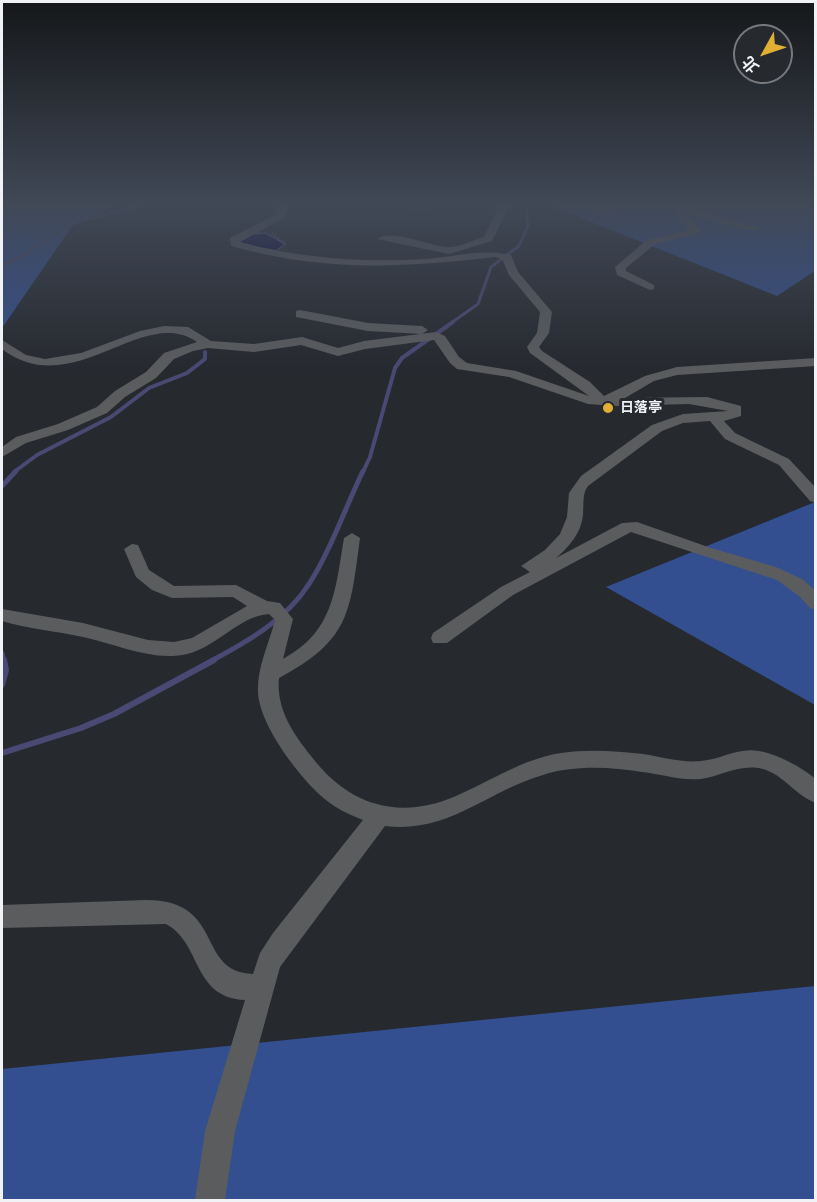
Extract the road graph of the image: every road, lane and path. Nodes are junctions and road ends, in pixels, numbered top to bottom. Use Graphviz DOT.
graph roads {
  1 [pos="323,260"];
  2 [pos="442,260"];
  3 [pos="510,260"];
  4 [pos="629,260"];
  5 [pos="434,261"];
  6 [pos="650,287"];
  7 [pos="300,314"];
  8 [pos="436,336"];
  9 [pos="2,344"];
  10 [pos="208,344"];
  11 [pos="816,362"];
  12 [pos="600,401"];
  13 [pos="720,417"];
  14 [pos="2,453"];
  15 [pos="816,498"];
  16 [pos="352,538"];
  17 [pos="132,549"];
  18 [pos="507,591"];
  19 [pos="816,604"];
  20 [pos="263,607"];
  21 [pos="2,615"];
  22 [pos="440,638"];
  23 [pos="270,674"];
  24 [pos="816,794"];
  25 [pos="380,815"];
  26 [pos="2,916"];
  27 [pos="261,987"];
  28 [pos="210,1200"];
  1 -- 5 [label="lane"];
  2 -- 5 [label="lane"];
  3 -- 12 [label="lane"];
  4 -- 6 [label="lane"];
  7 -- 8 [label="lane"];
  8 -- 10 [label="lane"];
  8 -- 12 [label="lane"];
  9 -- 10 [label="lane"];
  10 -- 14 [label="lane"];
  11 -- 12 [label="lane"];
  12 -- 13 [label="lane"];
  13 -- 15 [label="lane"];
  13 -- 18 [label="lane"];
  16 -- 23 [label="lane"];
  17 -- 20 [label="lane"];
  18 -- 19 [label="lane"];
  18 -- 22 [label="lane"];
  20 -- 21 [label="lane"];
  20 -- 23 [label="lane"];
  23 -- 25 [label="lane"];
  24 -- 25 [label="lane"];
  25 -- 27 [label="lane"];
  26 -- 27 [label="lane"];
  27 -- 28 [label="lane"];
}
